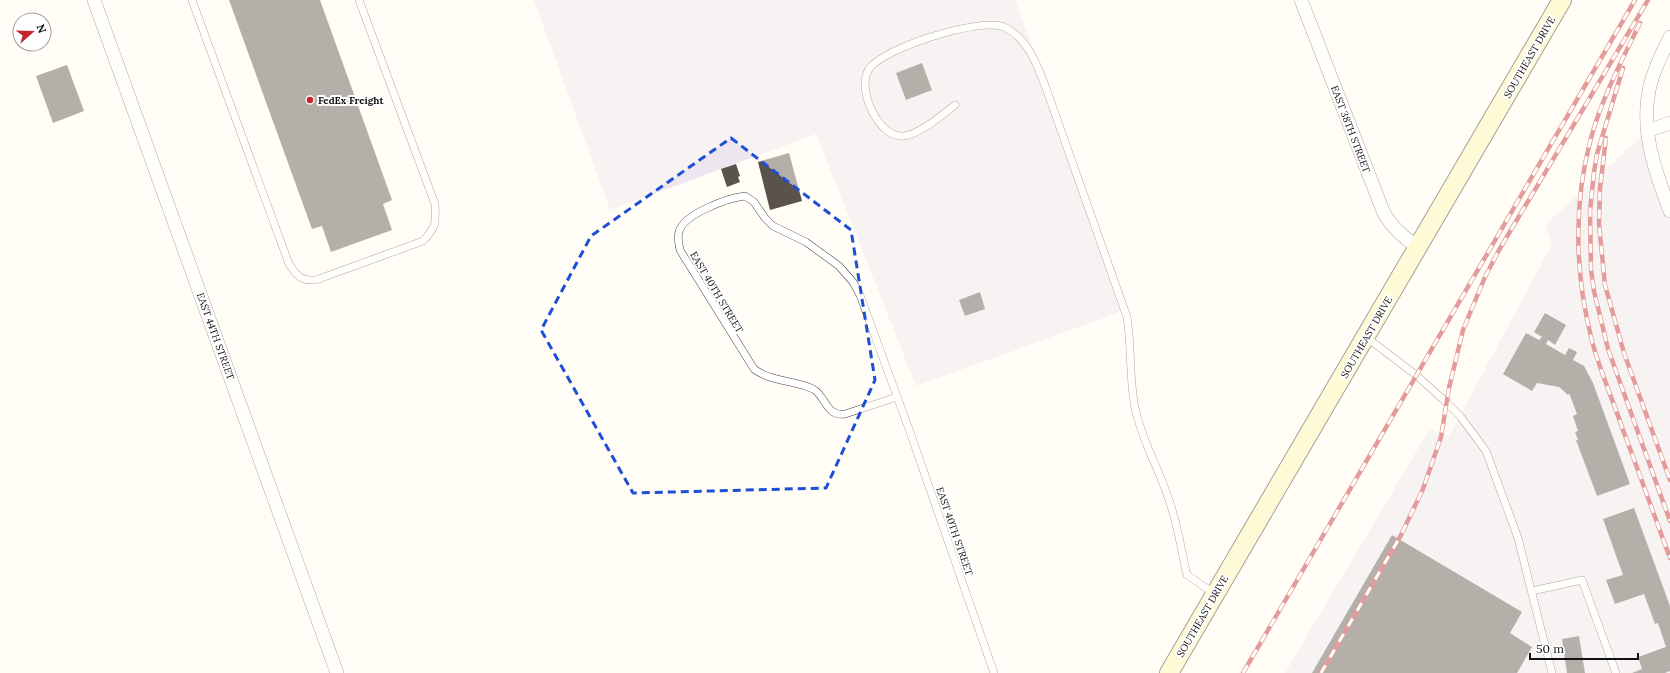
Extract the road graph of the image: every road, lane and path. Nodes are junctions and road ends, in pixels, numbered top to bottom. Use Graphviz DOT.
graph roads {
  1 [pos="94,0"];
  2 [pos="192,0"];
  3 [pos="359,0"];
  4 [pos="1301,0"];
  5 [pos="1562,0"];
  6 [pos="1670,37"];
  7 [pos="955,105"];
  8 [pos="1670,123"];
  9 [pos="1647,131"];
  10 [pos="1670,211"];
  11 [pos="1418,247"];
  12 [pos="1365,337"];
  13 [pos="897,396"];
  14 [pos="1532,591"];
  15 [pos="1215,594"];
  16 [pos="337,673"];
  17 [pos="994,673"];
  18 [pos="1169,673"];
  19 [pos="1552,673"];
  20 [pos="1616,673"];
  1 -- 16 [label="street, EAST 44TH STREET"];
  2 -- 3 [label="lane"];
  4 -- 11 [label="street, EAST 38TH STREET"];
  5 -- 11 [label="main road, SOUTHEAST DRIVE"];
  6 -- 9 [label="street"];
  7 -- 15 [label="lane"];
  8 -- 9 [label="street"];
  9 -- 10 [label="street"];
  11 -- 12 [label="main road, SOUTHEAST DRIVE"];
  12 -- 14 [label="lane"];
  12 -- 15 [label="main road, SOUTHEAST DRIVE"];
  13 -- 13 [label="lane, EAST 40TH STREET"];
  13 -- 17 [label="lane, EAST 40TH STREET"];
  14 -- 19 [label="lane"];
  14 -- 20 [label="lane"];
  15 -- 18 [label="main road, SOUTHEAST DRIVE"];
}
